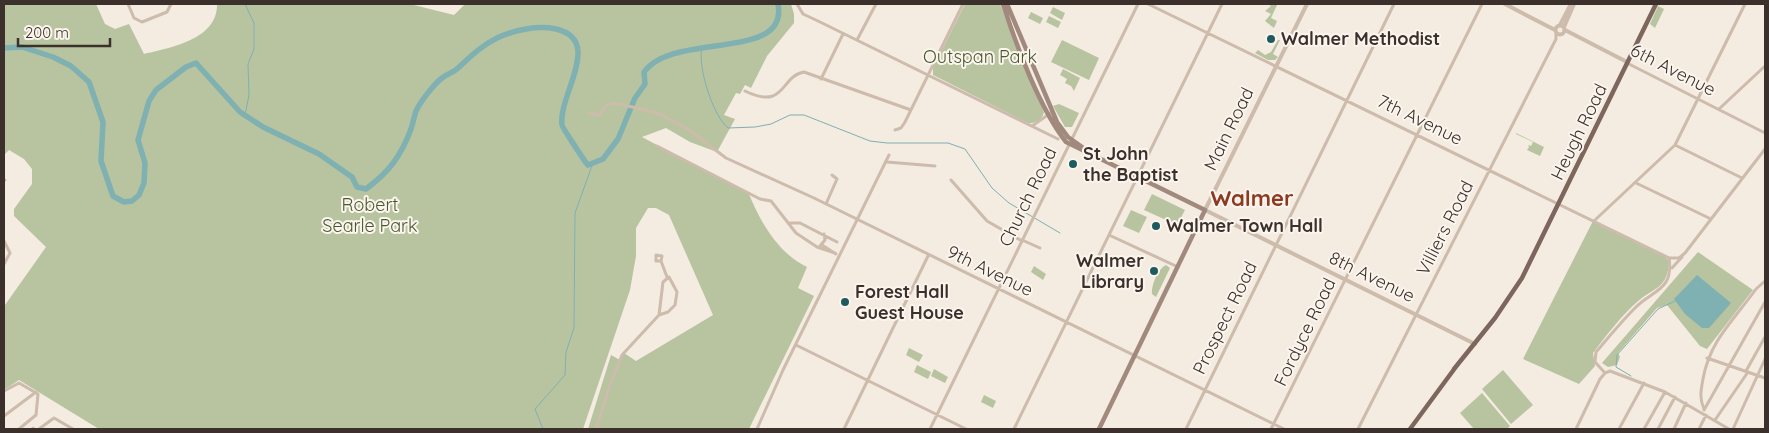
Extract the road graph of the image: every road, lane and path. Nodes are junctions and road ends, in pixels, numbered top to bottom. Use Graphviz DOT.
graph roads {
  1 [pos="128,4"];
  2 [pos="171,4"];
  3 [pos="797,4"];
  4 [pos="876,4"];
  5 [pos="963,4"];
  6 [pos="1003,4"];
  7 [pos="1007,4"];
  8 [pos="1138,4"];
  9 [pos="1148,4"];
  10 [pos="1222,4"];
  11 [pos="1307,4"];
  12 [pos="1394,4"];
  13 [pos="1482,4"];
  14 [pos="1505,4"];
  15 [pos="1572,4"];
  16 [pos="1656,4"];
  17 [pos="1745,4"];
  18 [pos="1560,30"];
  19 [pos="1208,32"];
  20 [pos="843,34"];
  21 [pos="857,40"];
  22 [pos="1627,62"];
  23 [pos="1276,65"];
  24 [pos="1765,66"];
  25 [pos="931,67"];
  26 [pos="927,74"];
  27 [pos="933,77"];
  28 [pos="821,79"];
  29 [pos="745,91"];
  30 [pos="1698,99"];
  31 [pos="1348,100"];
  32 [pos="1719,109"];
  33 [pos="911,110"];
  34 [pos="590,113"];
  35 [pos="1050,113"];
  36 [pos="1032,126"];
  37 [pos="896,130"];
  38 [pos="1765,133"];
  39 [pos="1418,134"];
  40 [pos="1058,139"];
  41 [pos="1070,142"];
  42 [pos="657,146"];
  43 [pos="1675,146"];
  44 [pos="1765,149"];
  45 [pos="889,155"];
  46 [pos="887,162"];
  47 [pos="935,166"];
  48 [pos="1490,169"];
  49 [pos="832,175"];
  50 [pos="1137,177"];
  51 [pos="1743,178"];
  52 [pos="951,180"];
  53 [pos="1636,182"];
  54 [pos="1560,203"];
  55 [pos="826,204"];
  56 [pos="1205,210"];
  57 [pos="1711,219"];
  58 [pos="858,220"];
  59 [pos="1596,220"];
  60 [pos="788,223"];
  61 [pos="824,234"];
  62 [pos="1109,236"];
  63 [pos="4,241"];
  64 [pos="1022,241"];
  65 [pos="837,242"];
  66 [pos="822,245"];
  67 [pos="1276,245"];
  68 [pos="817,247"];
  69 [pos="1040,248"];
  70 [pos="835,254"];
  71 [pos="840,256"];
  72 [pos="928,256"];
  73 [pos="1682,257"];
  74 [pos="1669,258"];
  75 [pos="661,261"];
  76 [pos="4,264"];
  77 [pos="1178,267"];
  78 [pos="1671,269"];
  79 [pos="667,277"];
  80 [pos="1347,279"];
  81 [pos="1765,281"];
  82 [pos="1760,286"];
  83 [pos="998,290"];
  84 [pos="1765,290"];
  85 [pos="1765,302"];
  86 [pos="1417,313"];
  87 [pos="659,315"];
  88 [pos="1066,323"];
  89 [pos="1765,338"];
  90 [pos="1474,343"];
  91 [pos="796,345"];
  92 [pos="1134,356"];
  93 [pos="1707,358"];
  94 [pos="1765,359"];
  95 [pos="1729,364"];
  96 [pos="1747,371"];
  97 [pos="1605,373"];
  98 [pos="1756,375"];
  99 [pos="1765,378"];
  100 [pos="868,380"];
  101 [pos="1644,383"];
  102 [pos="4,391"];
  103 [pos="1205,391"];
  104 [pos="36,392"];
  105 [pos="1665,392"];
  106 [pos="1675,397"];
  107 [pos="1686,403"];
  108 [pos="1704,412"];
  109 [pos="937,415"];
  110 [pos="4,416"];
  111 [pos="1715,420"];
  112 [pos="1274,424"];
  113 [pos="19,429"];
  114 [pos="39,429"];
  115 [pos="73,429"];
  116 [pos="596,429"];
  117 [pos="757,429"];
  118 [pos="844,429"];
  119 [pos="930,429"];
  120 [pos="966,429"];
  121 [pos="1014,429"];
  122 [pos="1099,429"];
  123 [pos="1186,429"];
  124 [pos="1271,429"];
  125 [pos="1284,429"];
  126 [pos="1358,429"];
  127 [pos="1410,429"];
  128 [pos="1576,429"];
  129 [pos="1619,429"];
  130 [pos="1644,429"];
  131 [pos="1658,429"];
  132 [pos="1674,429"];
  133 [pos="1699,429"];
  134 [pos="1729,429"];
  135 [pos="1733,429"];
  1 -- 2 [label="street"];
  3 -- 20 [label="street"];
  4 -- 21 [label="street"];
  5 -- 25 [label="street"];
  6 -- 35 [label="main road"];
  7 -- 35 [label="main road"];
  8 -- 41 [label="street, Church Road"];
  9 -- 19 [label="street, 7th Avenue"];
  10 -- 19 [label="street"];
  11 -- 23 [label="street, Main Road"];
  12 -- 31 [label="street, Prospect Road"];
  13 -- 39 [label="street, Fordyce Road"];
  14 -- 18 [label="street, 6th Avenue"];
  15 -- 18 [label="street, Villiers Road"];
  16 -- 22 [label="main road, Heugh Road"];
  17 -- 30 [label="street"];
  18 -- 22 [label="street, 6th Avenue"];
  18 -- 48 [label="street, Villiers Road"];
  19 -- 23 [label="street, 7th Avenue"];
  19 -- 50 [label="street"];
  20 -- 21 [label="street"];
  20 -- 28 [label="street"];
  21 -- 26 [label="street"];
  22 -- 30 [label="street, 6th Avenue"];
  22 -- 54 [label="main road, Heugh Road"];
  23 -- 31 [label="street, 7th Avenue"];
  23 -- 56 [label="street, Main Road"];
  24 -- 32 [label="street"];
  25 -- 26 [label="street"];
  25 -- 27 [label="street"];
  26 -- 27 [label="street"];
  26 -- 33 [label="street"];
  27 -- 36 [label="street"];
  28 -- 29 [label="street"];
  28 -- 33 [label="street"];
  30 -- 32 [label="street, 6th Avenue"];
  30 -- 43 [label="street"];
  31 -- 39 [label="street, 7th Avenue"];
  31 -- 67 [label="street, Prospect Road"];
  32 -- 38 [label="street, 6th Avenue"];
  33 -- 37 [label="street"];
  34 -- 55 [label="street, 9th Avenue"];
  35 -- 36 [label="street"];
  35 -- 41 [label="main road"];
  36 -- 40 [label="street"];
  39 -- 48 [label="street, 7th Avenue"];
  39 -- 80 [label="street, Fordyce Road"];
  41 -- 50 [label="main road, 8th Avenue"];
  41 -- 64 [label="street, Church Road"];
  42 -- 60 [label="street"];
  43 -- 51 [label="street"];
  43 -- 53 [label="street"];
  44 -- 51 [label="street"];
  45 -- 46 [label="street"];
  46 -- 47 [label="street"];
  46 -- 58 [label="street"];
  48 -- 54 [label="street, 7th Avenue"];
  48 -- 86 [label="street, Villiers Road"];
  49 -- 55 [label="street"];
  50 -- 56 [label="main road, 8th Avenue"];
  50 -- 62 [label="street"];
  51 -- 57 [label="street"];
  52 -- 64 [label="street"];
  53 -- 57 [label="street"];
  53 -- 59 [label="street"];
  54 -- 59 [label="street, 7th Avenue"];
  54 -- 90 [label="main road, Heugh Road"];
  55 -- 58 [label="street, 9th Avenue"];
  56 -- 67 [label="street, 8th Avenue"];
  56 -- 77 [label="main road, Main Road"];
  57 -- 73 [label="street"];
  58 -- 71 [label="street"];
  58 -- 72 [label="street, 9th Avenue"];
  59 -- 74 [label="street, 7th Avenue"];
  60 -- 61 [label="street"];
  60 -- 68 [label="street"];
  61 -- 65 [label="street"];
  61 -- 66 [label="street"];
  62 -- 77 [label="street"];
  62 -- 88 [label="street"];
  63 -- 76 [label="street"];
  64 -- 69 [label="street"];
  64 -- 83 [label="street, Church Road"];
  66 -- 68 [label="street"];
  66 -- 70 [label="street"];
  67 -- 80 [label="street, 8th Avenue"];
  67 -- 103 [label="street, Prospect Road"];
  68 -- 70 [label="street"];
  70 -- 71 [label="street"];
  71 -- 91 [label="street"];
  72 -- 83 [label="street, 9th Avenue"];
  72 -- 100 [label="street"];
  73 -- 74 [label="street"];
  73 -- 78 [label="street"];
  74 -- 78 [label="street"];
  75 -- 79 [label="street"];
  77 -- 92 [label="main road, Main Road"];
  78 -- 97 [label="street"];
  79 -- 87 [label="street"];
  79 -- 87 [label="street"];
  80 -- 86 [label="street, 8th Avenue"];
  80 -- 112 [label="street, Fordyce Road"];
  81 -- 82 [label="street"];
  82 -- 84 [label="street"];
  82 -- 93 [label="street"];
  83 -- 88 [label="street, 9th Avenue"];
  83 -- 109 [label="street, Church Road"];
  85 -- 95 [label="street"];
  86 -- 90 [label="street, 8th Avenue"];
  86 -- 126 [label="street, Villiers Road"];
  87 -- 116 [label="street"];
  88 -- 92 [label="street, 9th Avenue"];
  88 -- 121 [label="street"];
  89 -- 96 [label="street"];
  90 -- 127 [label="main road, Heugh Road"];
  91 -- 100 [label="street"];
  91 -- 117 [label="street"];
  92 -- 103 [label="street, 9th Avenue"];
  92 -- 122 [label="main road, Main Road"];
  93 -- 95 [label="street"];
  93 -- 108 [label="street"];
  94 -- 98 [label="street"];
  95 -- 96 [label="street"];
  95 -- 108 [label="street"];
  96 -- 98 [label="street"];
  96 -- 111 [label="street"];
  97 -- 101 [label="street"];
  97 -- 128 [label="street"];
  98 -- 99 [label="street"];
  98 -- 135 [label="street"];
  100 -- 109 [label="street"];
  100 -- 118 [label="street"];
  101 -- 105 [label="street"];
  101 -- 129 [label="street"];
  102 -- 104 [label="street"];
  103 -- 112 [label="street, 9th Avenue"];
  103 -- 123 [label="street, Prospect Road"];
  104 -- 110 [label="street"];
  104 -- 113 [label="street"];
  105 -- 106 [label="street"];
  105 -- 130 [label="street"];
  106 -- 107 [label="street"];
  106 -- 131 [label="street"];
  107 -- 108 [label="street"];
  107 -- 132 [label="street"];
  108 -- 111 [label="street"];
  108 -- 133 [label="street"];
  109 -- 119 [label="street, Church Road"];
  109 -- 120 [label="street"];
  111 -- 134 [label="street"];
  112 -- 124 [label="street, Fordyce Road"];
  112 -- 125 [label="street, 9th Avenue"];
  114 -- 115 [label="street"];
}
